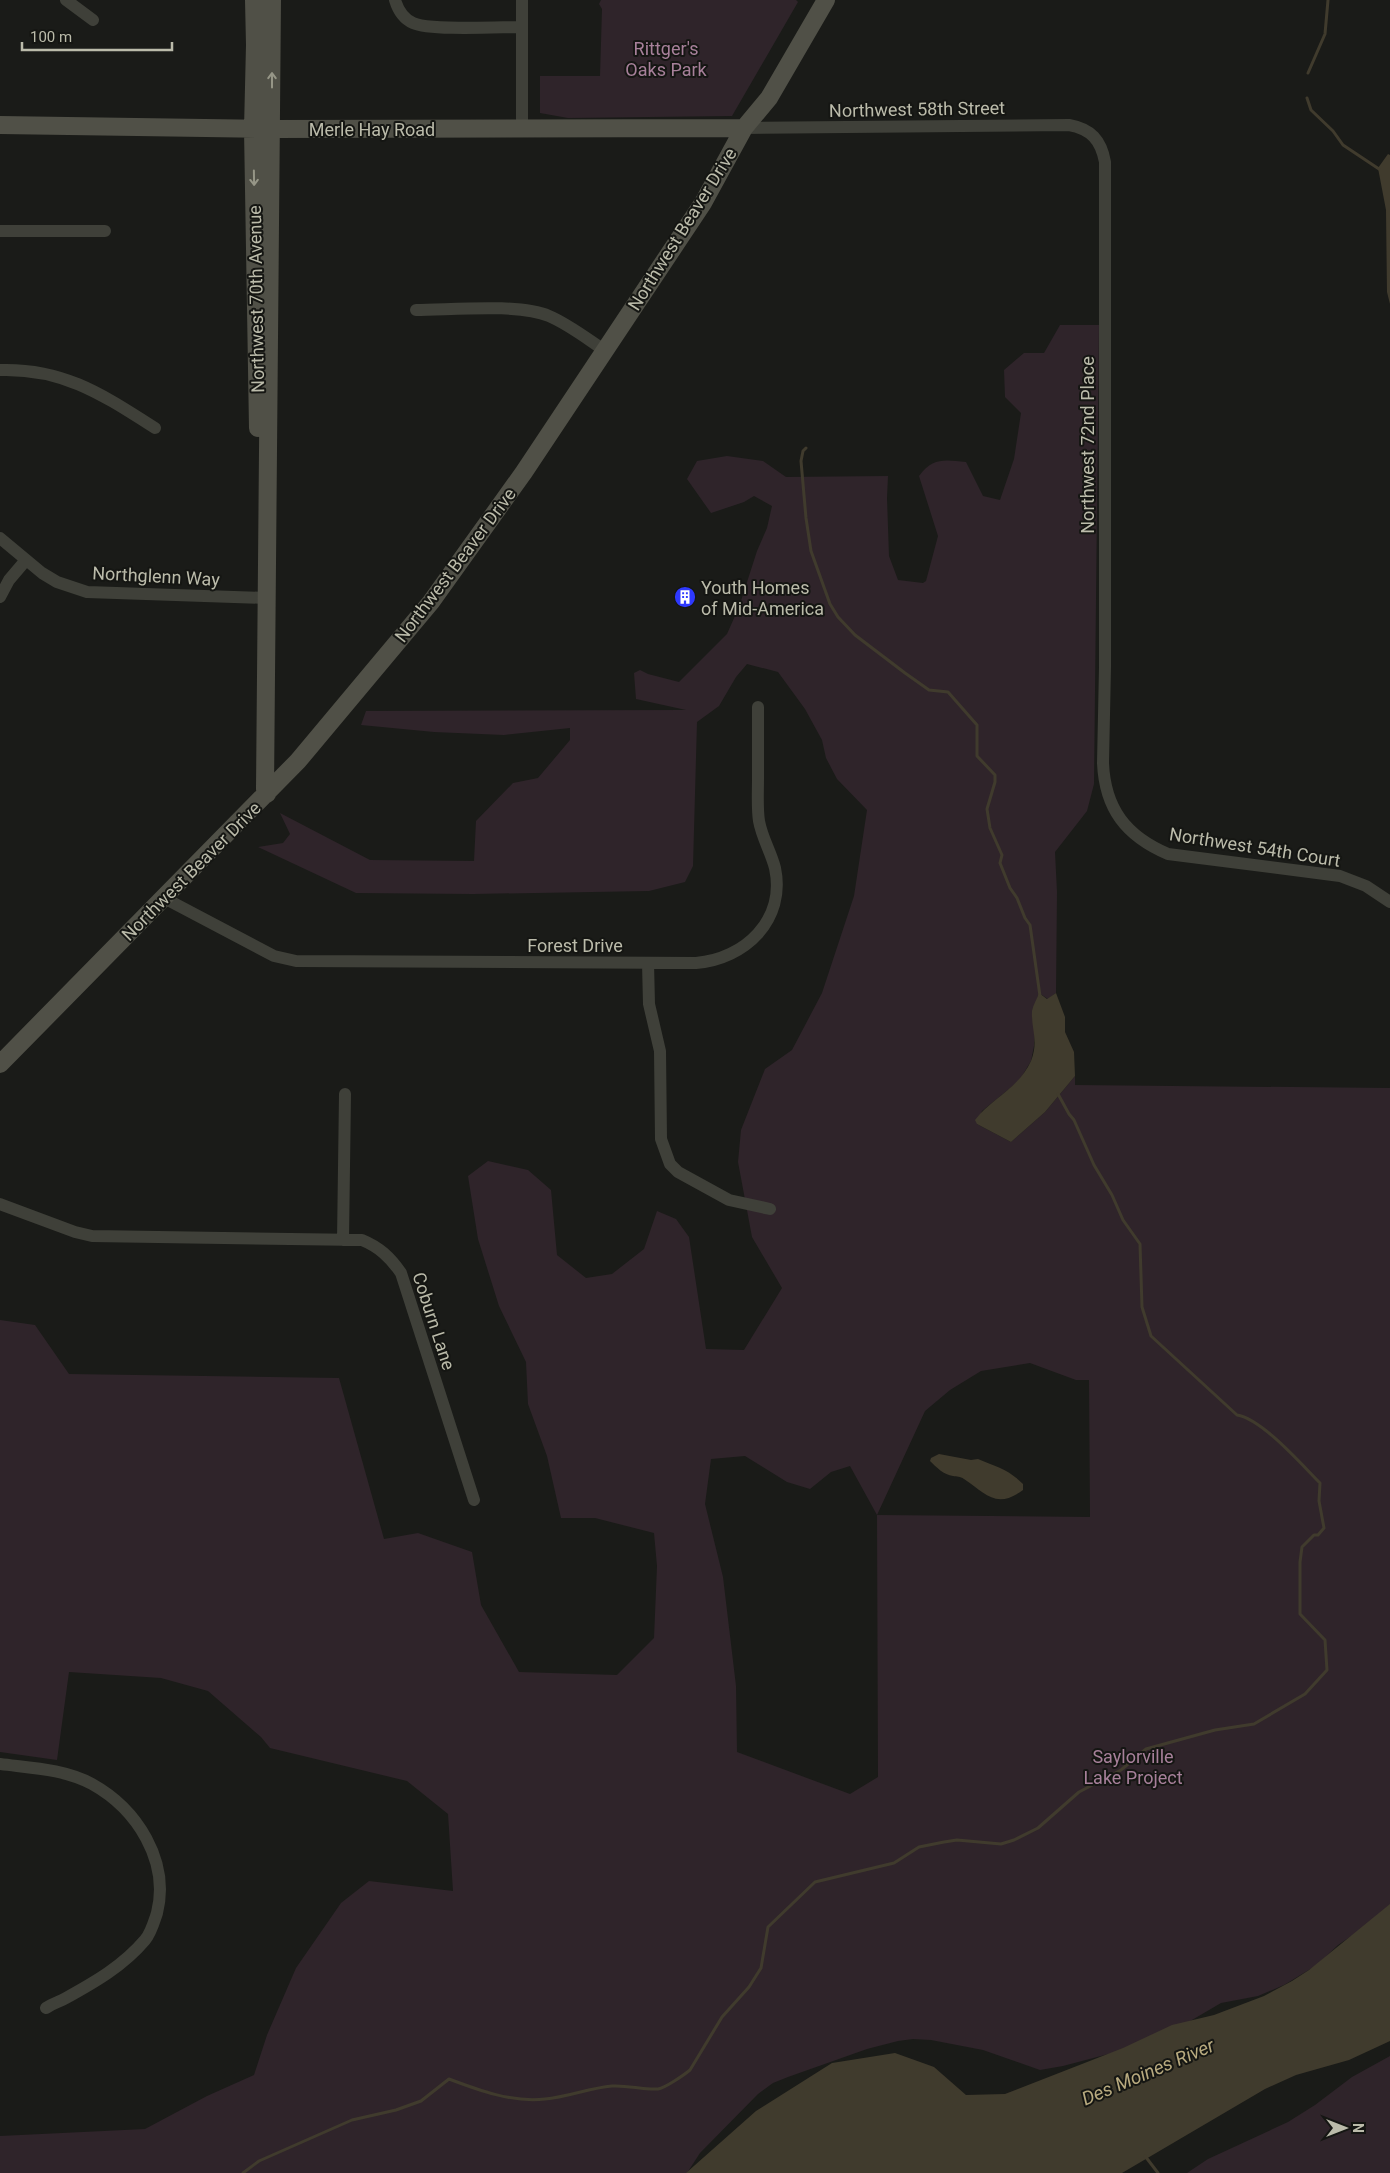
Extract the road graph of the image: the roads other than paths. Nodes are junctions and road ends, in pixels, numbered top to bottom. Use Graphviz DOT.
graph roads {
  1 [pos="66,0"];
  2 [pos="254,0"];
  3 [pos="272,0"];
  4 [pos="394,0"];
  5 [pos="522,0"];
  6 [pos="826,0"];
  7 [pos="93,20"];
  8 [pos="522,27"];
  9 [pos="0,126"];
  10 [pos="744,128"];
  11 [pos="253,129"];
  12 [pos="271,129"];
  13 [pos="522,130"];
  14 [pos="1088,131"];
  15 [pos="0,231"];
  16 [pos="105,231"];
  17 [pos="416,310"];
  18 [pos="604,350"];
  19 [pos="0,370"];
  20 [pos="155,428"];
  21 [pos="0,538"];
  22 [pos="26,560"];
  23 [pos="0,597"];
  24 [pos="266,598"];
  25 [pos="758,707"];
  26 [pos="1102,763"];
  27 [pos="267,794"];
  28 [pos="164,898"];
  29 [pos="1390,902"];
  30 [pos="648,963"];
  31 [pos="0,1064"];
  32 [pos="345,1094"];
  33 [pos="0,1204"];
  34 [pos="770,1209"];
  35 [pos="343,1240"];
  36 [pos="474,1500"];
  37 [pos="0,1764"];
  38 [pos="46,2008"];
  1 -- 7 [label="street"];
  2 -- 11 [label="main road, Northwest 70th Avenue"];
  12 -- 3 [label="main road, Northwest 70th Avenue, one-way"];
  4 -- 8 [label="street"];
  5 -- 8 [label="street"];
  6 -- 10 [label="main road, Northwest Beaver Drive"];
  8 -- 13 [label="street"];
  9 -- 11 [label="main road, Merle Hay Road"];
  10 -- 13 [label="main road, Merle Hay Road"];
  10 -- 14 [label="street, Northwest 58th Street"];
  10 -- 18 [label="main road, Northwest Beaver Drive"];
  11 -- 12 [label="main road, Merle Hay Road"];
  11 -- 24 [label="main road, Northwest 70th Avenue, one-way"];
  12 -- 13 [label="main road, Merle Hay Road"];
  12 -- 24 [label="main road, Northwest 70th Avenue"];
  14 -- 26 [label="street, Northwest 72nd Place"];
  15 -- 16 [label="street"];
  17 -- 18 [label="street"];
  18 -- 27 [label="main road, Northwest Beaver Drive"];
  19 -- 20 [label="street"];
  21 -- 22 [label="street, Northglenn Way"];
  22 -- 23 [label="street"];
  22 -- 24 [label="street, Northglenn Way"];
  24 -- 27 [label="main road, Northwest 70th Avenue"];
  25 -- 30 [label="street, Forest Drive"];
  26 -- 29 [label="street, Northwest 54th Court"];
  27 -- 28 [label="main road, Northwest Beaver Drive"];
  28 -- 30 [label="street, Forest Drive"];
  28 -- 31 [label="main road, Northwest Beaver Drive"];
  30 -- 34 [label="street"];
  32 -- 35 [label="street"];
  33 -- 35 [label="street, Coburn Lane"];
  35 -- 36 [label="street, Coburn Lane"];
  37 -- 38 [label="street"];
}
